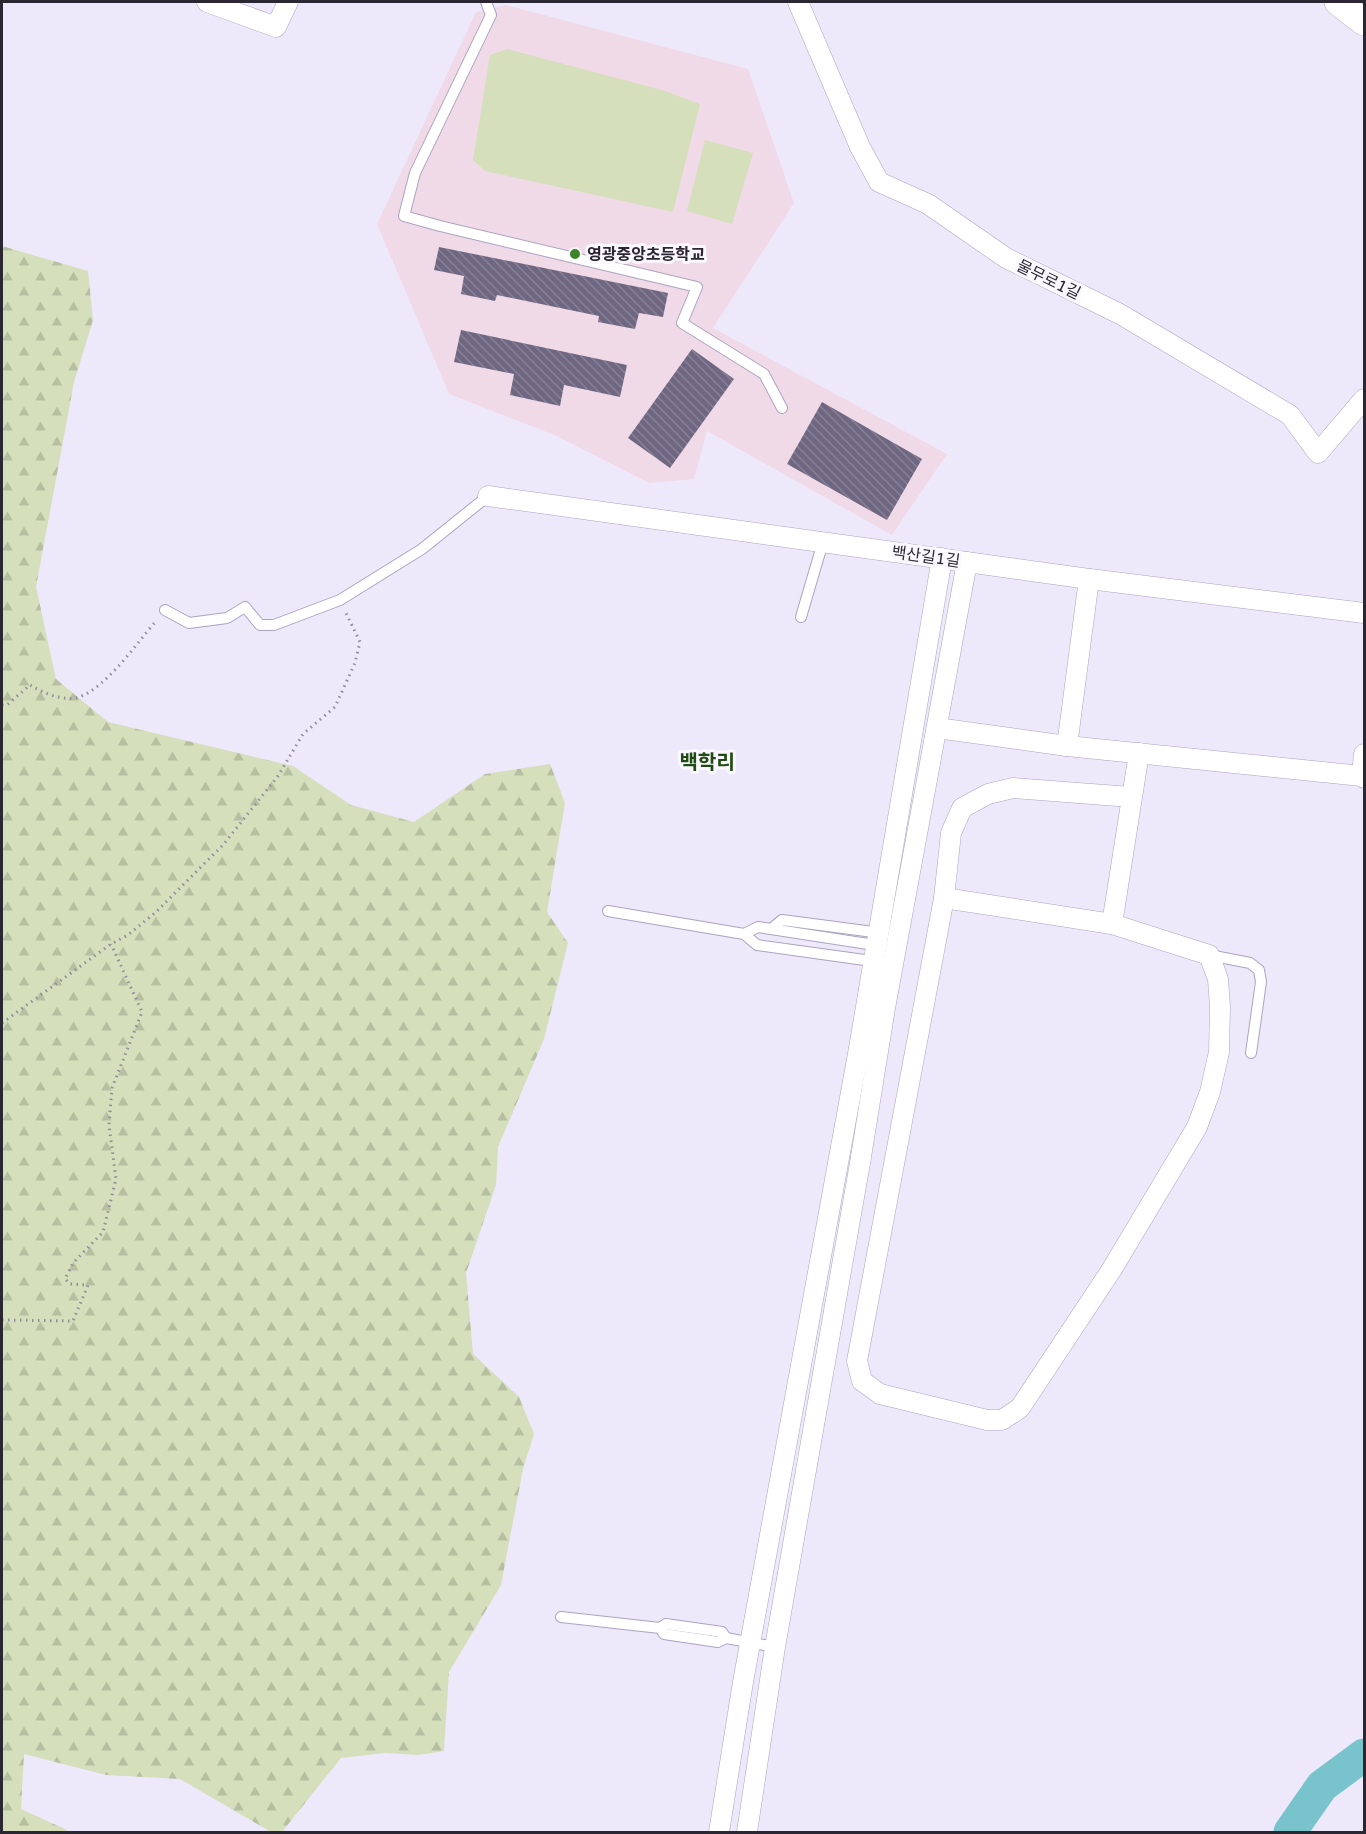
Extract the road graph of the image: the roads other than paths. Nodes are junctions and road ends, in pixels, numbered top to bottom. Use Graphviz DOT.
graph roads {
  1 [pos="207,2"];
  2 [pos="288,2"];
  3 [pos="486,2"];
  4 [pos="798,2"];
  5 [pos="1338,2"];
  6 [pos="1365,22"];
  7 [pos="1365,399"];
  8 [pos="782,408"];
  9 [pos="488,496"];
  10 [pos="823,542"];
  11 [pos="942,558"];
  12 [pos="967,562"];
  13 [pos="1089,579"];
  14 [pos="165,610"];
  15 [pos="1365,613"];
  16 [pos="801,617"];
  17 [pos="937,728"];
  18 [pos="1067,746"];
  19 [pos="1138,753"];
  20 [pos="1365,754"];
  21 [pos="1363,777"];
  22 [pos="1131,797"];
  23 [pos="944,898"];
  24 [pos="608,911"];
  25 [pos="1112,924"];
  26 [pos="744,934"];
  27 [pos="886,948"];
  28 [pos="1209,955"];
  29 [pos="1251,1053"];
  30 [pos="561,1617"];
  31 [pos="750,1642"];
  32 [pos="775,1647"];
  33 [pos="719,1833"];
  34 [pos="747,1833"];
  1 -- 2 [label="street"];
  3 -- 8 [label="lane"];
  4 -- 7 [label="street, 물무로1길"];
  5 -- 6 [label="main road"];
  9 -- 10 [label="street, 백산길1길"];
  9 -- 14 [label="lane"];
  10 -- 11 [label="street, 백산길1길"];
  10 -- 16 [label="lane"];
  11 -- 12 [label="street, 백산길1길"];
  11 -- 27 [label="street"];
  12 -- 13 [label="street, 백산길1길"];
  12 -- 17 [label="street"];
  13 -- 15 [label="street, 백산길1길"];
  13 -- 18 [label="street"];
  17 -- 18 [label="street"];
  17 -- 27 [label="street"];
  18 -- 19 [label="street"];
  19 -- 21 [label="street"];
  19 -- 22 [label="street"];
  20 -- 21 [label="street"];
  22 -- 23 [label="street"];
  22 -- 25 [label="street"];
  23 -- 25 [label="street"];
  23 -- 28 [label="street"];
  24 -- 26 [label="lane"];
  25 -- 28 [label="street"];
  26 -- 27 [label="lane"];
  26 -- 27 [label="lane"];
  27 -- 31 [label="street"];
  27 -- 32 [label="street"];
  28 -- 29 [label="lane"];
  30 -- 31 [label="lane"];
  31 -- 32 [label="lane"];
  31 -- 33 [label="street"];
  32 -- 34 [label="street"];
}
